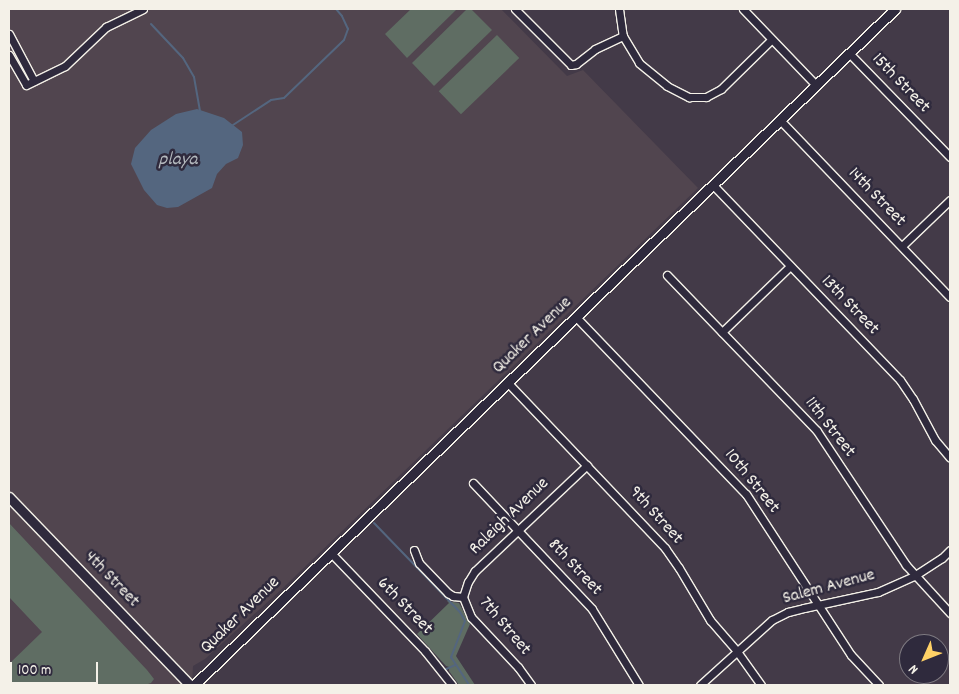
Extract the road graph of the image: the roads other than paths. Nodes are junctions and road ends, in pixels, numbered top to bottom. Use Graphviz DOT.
graph roads {
  1 [pos="143,9"];
  2 [pos="515,9"];
  3 [pos="619,9"];
  4 [pos="743,9"];
  5 [pos="891,10"];
  6 [pos="9,34"];
  7 [pos="623,36"];
  8 [pos="772,39"];
  9 [pos="849,53"];
  10 [pos="9,55"];
  11 [pos="34,81"];
  12 [pos="816,85"];
  13 [pos="780,120"];
  14 [pos="950,157"];
  15 [pos="713,185"];
  16 [pos="950,200"];
  17 [pos="902,246"];
  18 [pos="790,266"];
  19 [pos="667,275"];
  20 [pos="950,297"];
  21 [pos="576,317"];
  22 [pos="722,332"];
  23 [pos="508,383"];
  24 [pos="950,458"];
  25 [pos="587,465"];
  26 [pos="473,483"];
  27 [pos="9,497"];
  28 [pos="518,530"];
  29 [pos="414,550"];
  30 [pos="950,550"];
  31 [pos="331,553"];
  32 [pos="914,576"];
  33 [pos="463,597"];
  34 [pos="818,605"];
  35 [pos="950,613"];
  36 [pos="736,650"];
  37 [pos="192,685"];
  38 [pos="452,685"];
  39 [pos="531,685"];
  40 [pos="639,685"];
  41 [pos="700,685"];
  42 [pos="761,685"];
  43 [pos="879,685"];
  1 -- 11 [label="street"];
  2 -- 7 [label="street"];
  3 -- 7 [label="street"];
  4 -- 8 [label="street"];
  5 -- 9 [label="main road, Quaker Avenue"];
  6 -- 11 [label="street"];
  7 -- 8 [label="street"];
  8 -- 12 [label="street"];
  9 -- 12 [label="main road, Quaker Avenue"];
  9 -- 14 [label="street, 15th Street"];
  10 -- 11 [label="street"];
  12 -- 13 [label="main road, Quaker Avenue"];
  13 -- 15 [label="main road, Quaker Avenue"];
  13 -- 17 [label="street, 14th Street"];
  15 -- 18 [label="street, 13th Street"];
  15 -- 21 [label="main road, Quaker Avenue"];
  16 -- 17 [label="street"];
  17 -- 20 [label="street, 14th Street"];
  18 -- 22 [label="street"];
  18 -- 24 [label="street, 13th Street"];
  19 -- 22 [label="street, 11th Street"];
  21 -- 23 [label="main road, Quaker Avenue"];
  21 -- 34 [label="street, 10th Street"];
  22 -- 32 [label="street, 11th Street"];
  23 -- 25 [label="street, 9th Street"];
  23 -- 31 [label="main road, Quaker Avenue"];
  25 -- 28 [label="street, Raleigh Avenue"];
  25 -- 36 [label="street, 9th Street"];
  26 -- 28 [label="street, 8th Street"];
  27 -- 37 [label="main road, 4th Street"];
  28 -- 33 [label="street, Raleigh Avenue"];
  28 -- 40 [label="street, 8th Street"];
  29 -- 33 [label="street, 7th Street"];
  30 -- 32 [label="street, Salem Avenue"];
  31 -- 37 [label="main road, Quaker Avenue"];
  31 -- 38 [label="street, 6th Street"];
  32 -- 34 [label="street, Salem Avenue"];
  32 -- 35 [label="street, 11th Street"];
  33 -- 39 [label="street, 7th Street"];
  34 -- 36 [label="street, Salem Avenue"];
  34 -- 43 [label="street, 10th Street"];
  36 -- 41 [label="street, Salem Avenue"];
  36 -- 42 [label="street, 9th Street"];
}
